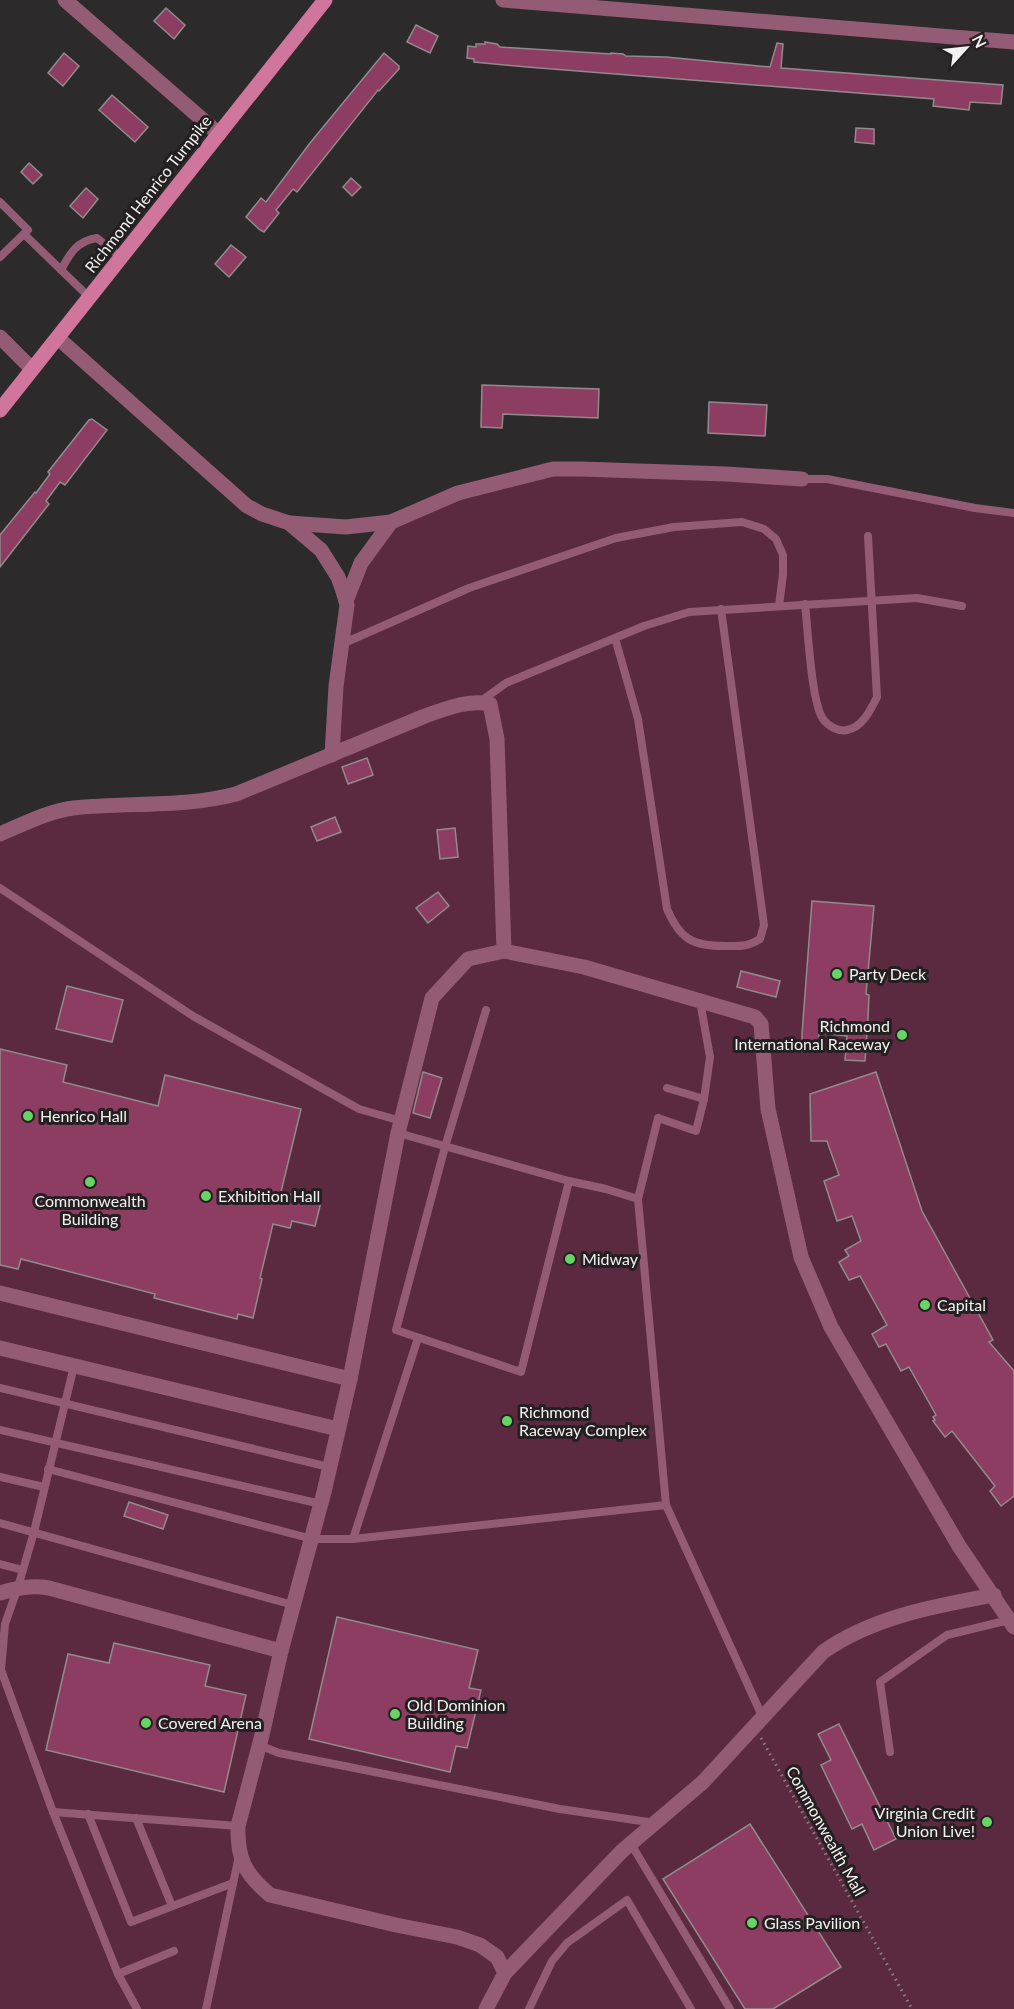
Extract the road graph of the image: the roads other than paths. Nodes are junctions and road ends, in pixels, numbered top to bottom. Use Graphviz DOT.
graph roads {
  1 [pos="65,0"];
  2 [pos="325,0"];
  3 [pos="503,0"];
  4 [pos="1014,42"];
  5 [pos="219,134"];
  6 [pos="0,202"];
  7 [pos="24,234"];
  8 [pos="0,257"];
  9 [pos="122,258"];
  10 [pos="61,270"];
  11 [pos="90,298"];
  12 [pos="0,337"];
  13 [pos="58,338"];
  14 [pos="32,369"];
  15 [pos="0,410"];
  16 [pos="802,479"];
  17 [pos="1014,513"];
  18 [pos="391,522"];
  19 [pos="289,523"];
  20 [pos="868,536"];
  21 [pos="872,600"];
  22 [pos="346,601"];
  23 [pos="805,604"];
  24 [pos="779,606"];
  25 [pos="962,606"];
  26 [pos="722,609"];
  27 [pos="615,638"];
  28 [pos="342,644"];
  29 [pos="480,702"];
  30 [pos="332,754"];
  31 [pos="0,834"];
  32 [pos="0,888"];
  33 [pos="504,951"];
  34 [pos="700,1001"];
  35 [pos="486,1010"];
  36 [pos="667,1088"];
  37 [pos="704,1099"];
  38 [pos="400,1127"];
  39 [pos="445,1147"];
  40 [pos="569,1181"];
  41 [pos="638,1199"];
  42 [pos="0,1293"];
  43 [pos="418,1338"];
  44 [pos="0,1348"];
  45 [pos="74,1366"];
  46 [pos="350,1379"];
  47 [pos="0,1388"];
  48 [pos="65,1403"];
  49 [pos="338,1429"];
  50 [pos="0,1430"];
  51 [pos="55,1443"];
  52 [pos="329,1467"];
  53 [pos="48,1469"];
  54 [pos="0,1477"];
  55 [pos="44,1487"];
  56 [pos="321,1504"];
  57 [pos="666,1505"];
  58 [pos="0,1523"];
  59 [pos="34,1532"];
  60 [pos="312,1539"];
  61 [pos="353,1539"];
  62 [pos="0,1564"];
  63 [pos="23,1570"];
  64 [pos="18,1587"];
  65 [pos="0,1593"];
  66 [pos="994,1595"];
  67 [pos="293,1605"];
  68 [pos="1012,1624"];
  69 [pos="2,1632"];
  70 [pos="281,1651"];
  71 [pos="758,1723"];
  72 [pos="259,1745"];
  73 [pos="890,1752"];
  74 [pos="53,1812"];
  75 [pos="88,1814"];
  76 [pos="136,1818"];
  77 [pos="655,1823"];
  78 [pos="238,1826"];
  79 [pos="631,1844"];
  80 [pos="239,1856"];
  81 [pos="232,1883"];
  82 [pos="172,1906"];
  83 [pos="174,1951"];
  84 [pos="505,1973"];
  85 [pos="118,1974"];
  86 [pos="137,2009"];
  87 [pos="206,2009"];
  88 [pos="486,2009"];
  89 [pos="529,2009"];
  90 [pos="692,2009"];
  91 [pos="729,2009"];
  1 -- 5 [label="street"];
  2 -- 5 [label="main road, Richmond Henrico Turnpike"];
  3 -- 4 [label="street"];
  5 -- 9 [label="main road, Richmond Henrico Turnpike"];
  6 -- 7 [label="lane"];
  7 -- 8 [label="lane"];
  7 -- 10 [label="lane"];
  9 -- 10 [label="lane"];
  9 -- 11 [label="main road, Richmond Henrico Turnpike"];
  10 -- 11 [label="lane"];
  11 -- 13 [label="main road, Richmond Henrico Turnpike"];
  12 -- 14 [label="street"];
  13 -- 14 [label="main road, Richmond Henrico Turnpike"];
  13 -- 19 [label="street"];
  14 -- 15 [label="main road, Richmond Henrico Turnpike"];
  16 -- 17 [label="lane"];
  16 -- 18 [label="street"];
  18 -- 19 [label="street"];
  18 -- 22 [label="street"];
  19 -- 22 [label="street"];
  20 -- 21 [label="lane"];
  21 -- 23 [label="lane"];
  21 -- 23 [label="lane"];
  21 -- 25 [label="lane"];
  22 -- 28 [label="street"];
  23 -- 24 [label="lane"];
  24 -- 26 [label="lane"];
  24 -- 28 [label="lane"];
  26 -- 27 [label="lane"];
  26 -- 27 [label="lane"];
  27 -- 29 [label="lane"];
  28 -- 30 [label="street"];
  29 -- 30 [label="street"];
  29 -- 33 [label="street"];
  30 -- 31 [label="street"];
  32 -- 38 [label="lane"];
  33 -- 34 [label="street"];
  33 -- 38 [label="street"];
  34 -- 37 [label="lane"];
  34 -- 66 [label="street"];
  35 -- 39 [label="lane"];
  36 -- 37 [label="lane"];
  37 -- 41 [label="lane"];
  38 -- 39 [label="lane"];
  38 -- 46 [label="street"];
  39 -- 40 [label="lane"];
  39 -- 43 [label="lane"];
  40 -- 41 [label="lane"];
  40 -- 43 [label="lane"];
  41 -- 57 [label="lane"];
  42 -- 46 [label="street"];
  43 -- 61 [label="lane"];
  44 -- 45 [label="street"];
  45 -- 48 [label="lane"];
  45 -- 49 [label="street"];
  46 -- 49 [label="street"];
  47 -- 48 [label="lane"];
  48 -- 51 [label="lane"];
  48 -- 52 [label="lane"];
  49 -- 52 [label="street"];
  50 -- 51 [label="lane"];
  51 -- 53 [label="lane"];
  51 -- 56 [label="lane"];
  52 -- 56 [label="street"];
  53 -- 55 [label="lane"];
  53 -- 60 [label="lane"];
  54 -- 55 [label="lane"];
  55 -- 59 [label="lane"];
  56 -- 60 [label="street"];
  57 -- 61 [label="lane"];
  57 -- 71 [label="lane"];
  58 -- 59 [label="lane"];
  59 -- 63 [label="lane"];
  59 -- 67 [label="lane"];
  60 -- 61 [label="lane"];
  60 -- 67 [label="street"];
  62 -- 63 [label="lane"];
  63 -- 64 [label="lane"];
  64 -- 65 [label="street"];
  64 -- 69 [label="lane"];
  64 -- 70 [label="street"];
  66 -- 68 [label="street"];
  66 -- 71 [label="street"];
  67 -- 70 [label="street"];
  68 -- 73 [label="lane"];
  69 -- 74 [label="lane"];
  70 -- 72 [label="street"];
  71 -- 77 [label="street"];
  72 -- 77 [label="lane"];
  72 -- 78 [label="street"];
  74 -- 75 [label="lane"];
  74 -- 85 [label="lane"];
  75 -- 76 [label="lane"];
  75 -- 82 [label="lane"];
  76 -- 78 [label="lane"];
  76 -- 82 [label="lane"];
  77 -- 79 [label="street"];
  78 -- 80 [label="street"];
  79 -- 84 [label="street"];
  79 -- 91 [label="lane"];
  80 -- 81 [label="lane"];
  80 -- 84 [label="street"];
  81 -- 82 [label="lane"];
  81 -- 87 [label="lane"];
  83 -- 85 [label="lane"];
  84 -- 88 [label="street"];
  85 -- 86 [label="lane"];
  89 -- 90 [label="lane"];
}
